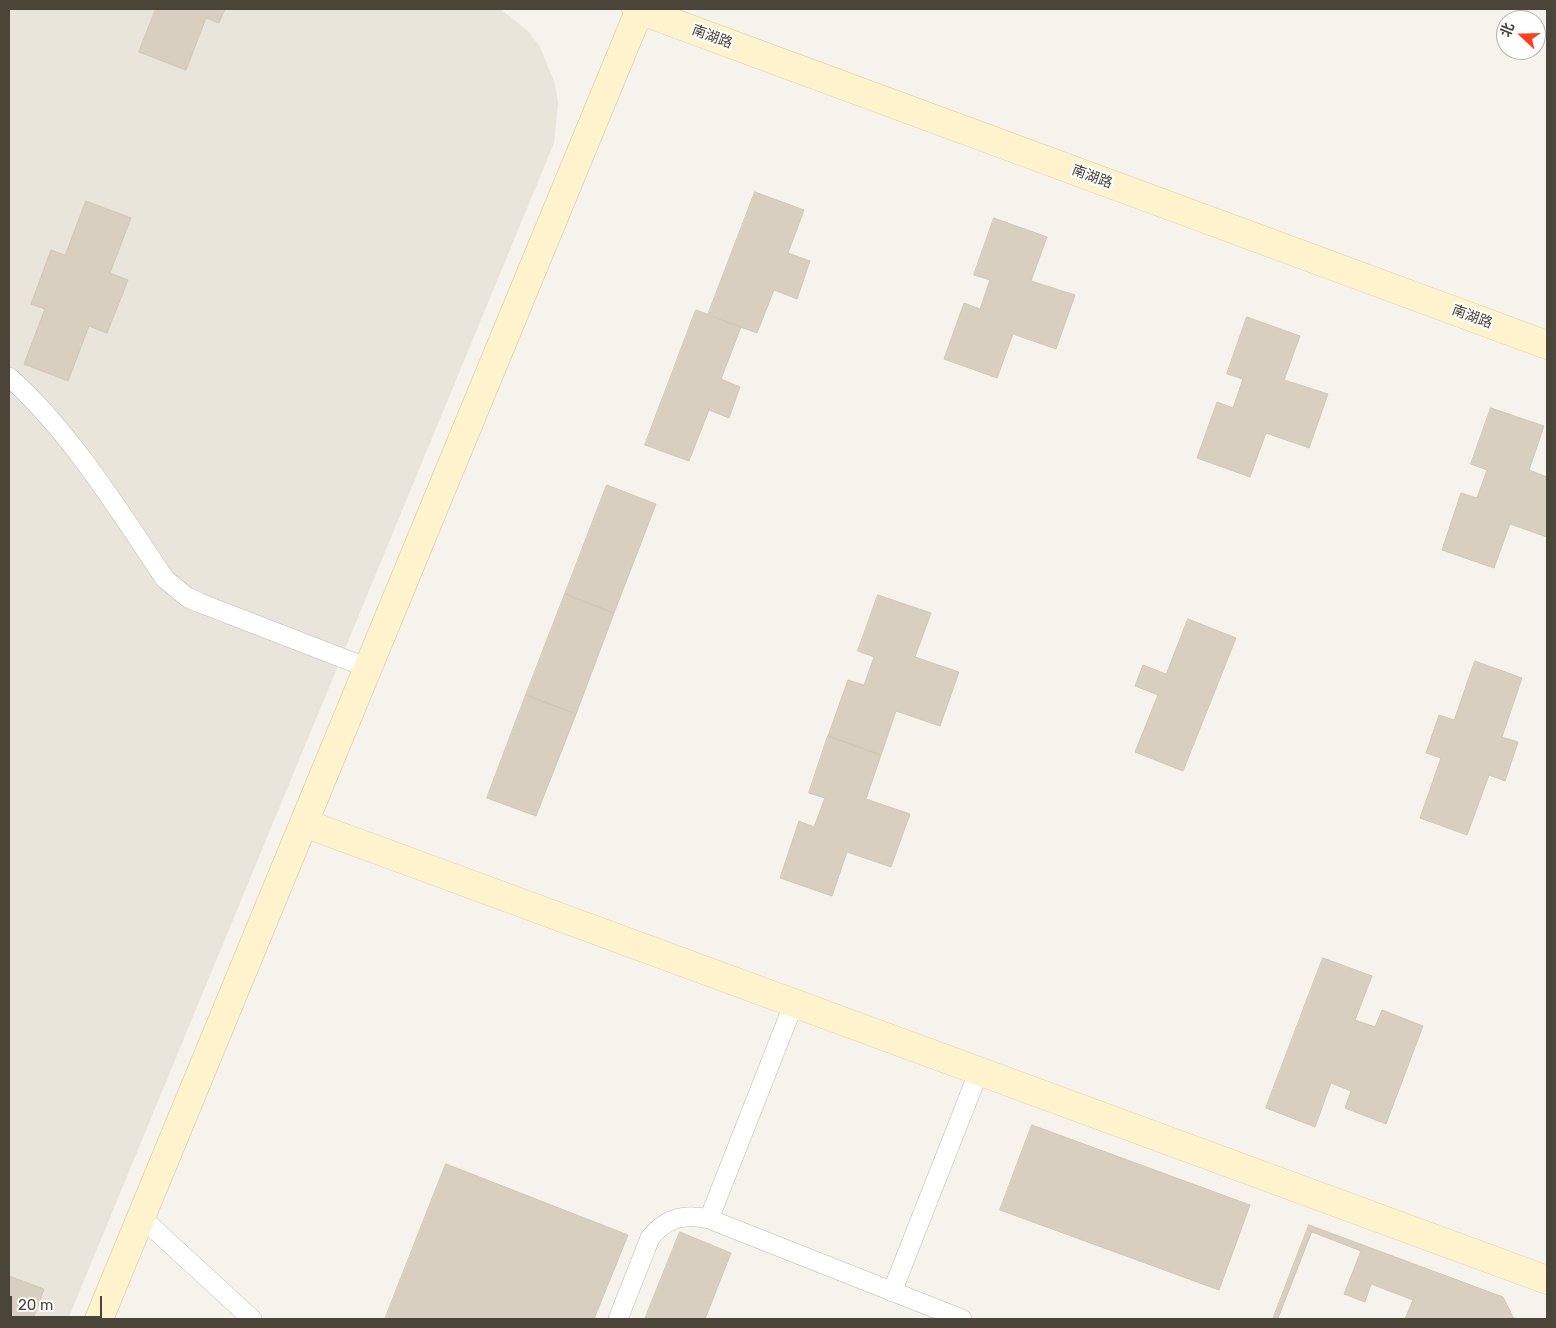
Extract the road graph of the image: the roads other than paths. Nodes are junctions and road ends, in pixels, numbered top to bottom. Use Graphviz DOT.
graph roads {
  1 [pos="638,9"];
  2 [pos="1547,345"];
  3 [pos="9,377"];
  4 [pos="368,668"];
  5 [pos="304,823"];
  6 [pos="794,1003"];
  7 [pos="979,1071"];
  8 [pos="141,1217"];
  9 [pos="709,1219"];
  10 [pos="1547,1280"];
  11 [pos="892,1292"];
  12 [pos="99,1319"];
  13 [pos="252,1319"];
  14 [pos="618,1319"];
  15 [pos="962,1319"];
  1 -- 2 [label="street, 南湖路"];
  1 -- 4 [label="street"];
  3 -- 4 [label="lane"];
  4 -- 5 [label="street"];
  5 -- 6 [label="street"];
  5 -- 8 [label="street"];
  6 -- 7 [label="street"];
  6 -- 9 [label="lane"];
  7 -- 10 [label="street"];
  7 -- 11 [label="lane"];
  8 -- 12 [label="street"];
  8 -- 13 [label="lane"];
  9 -- 11 [label="lane"];
  9 -- 14 [label="lane"];
  11 -- 15 [label="lane"];
}
